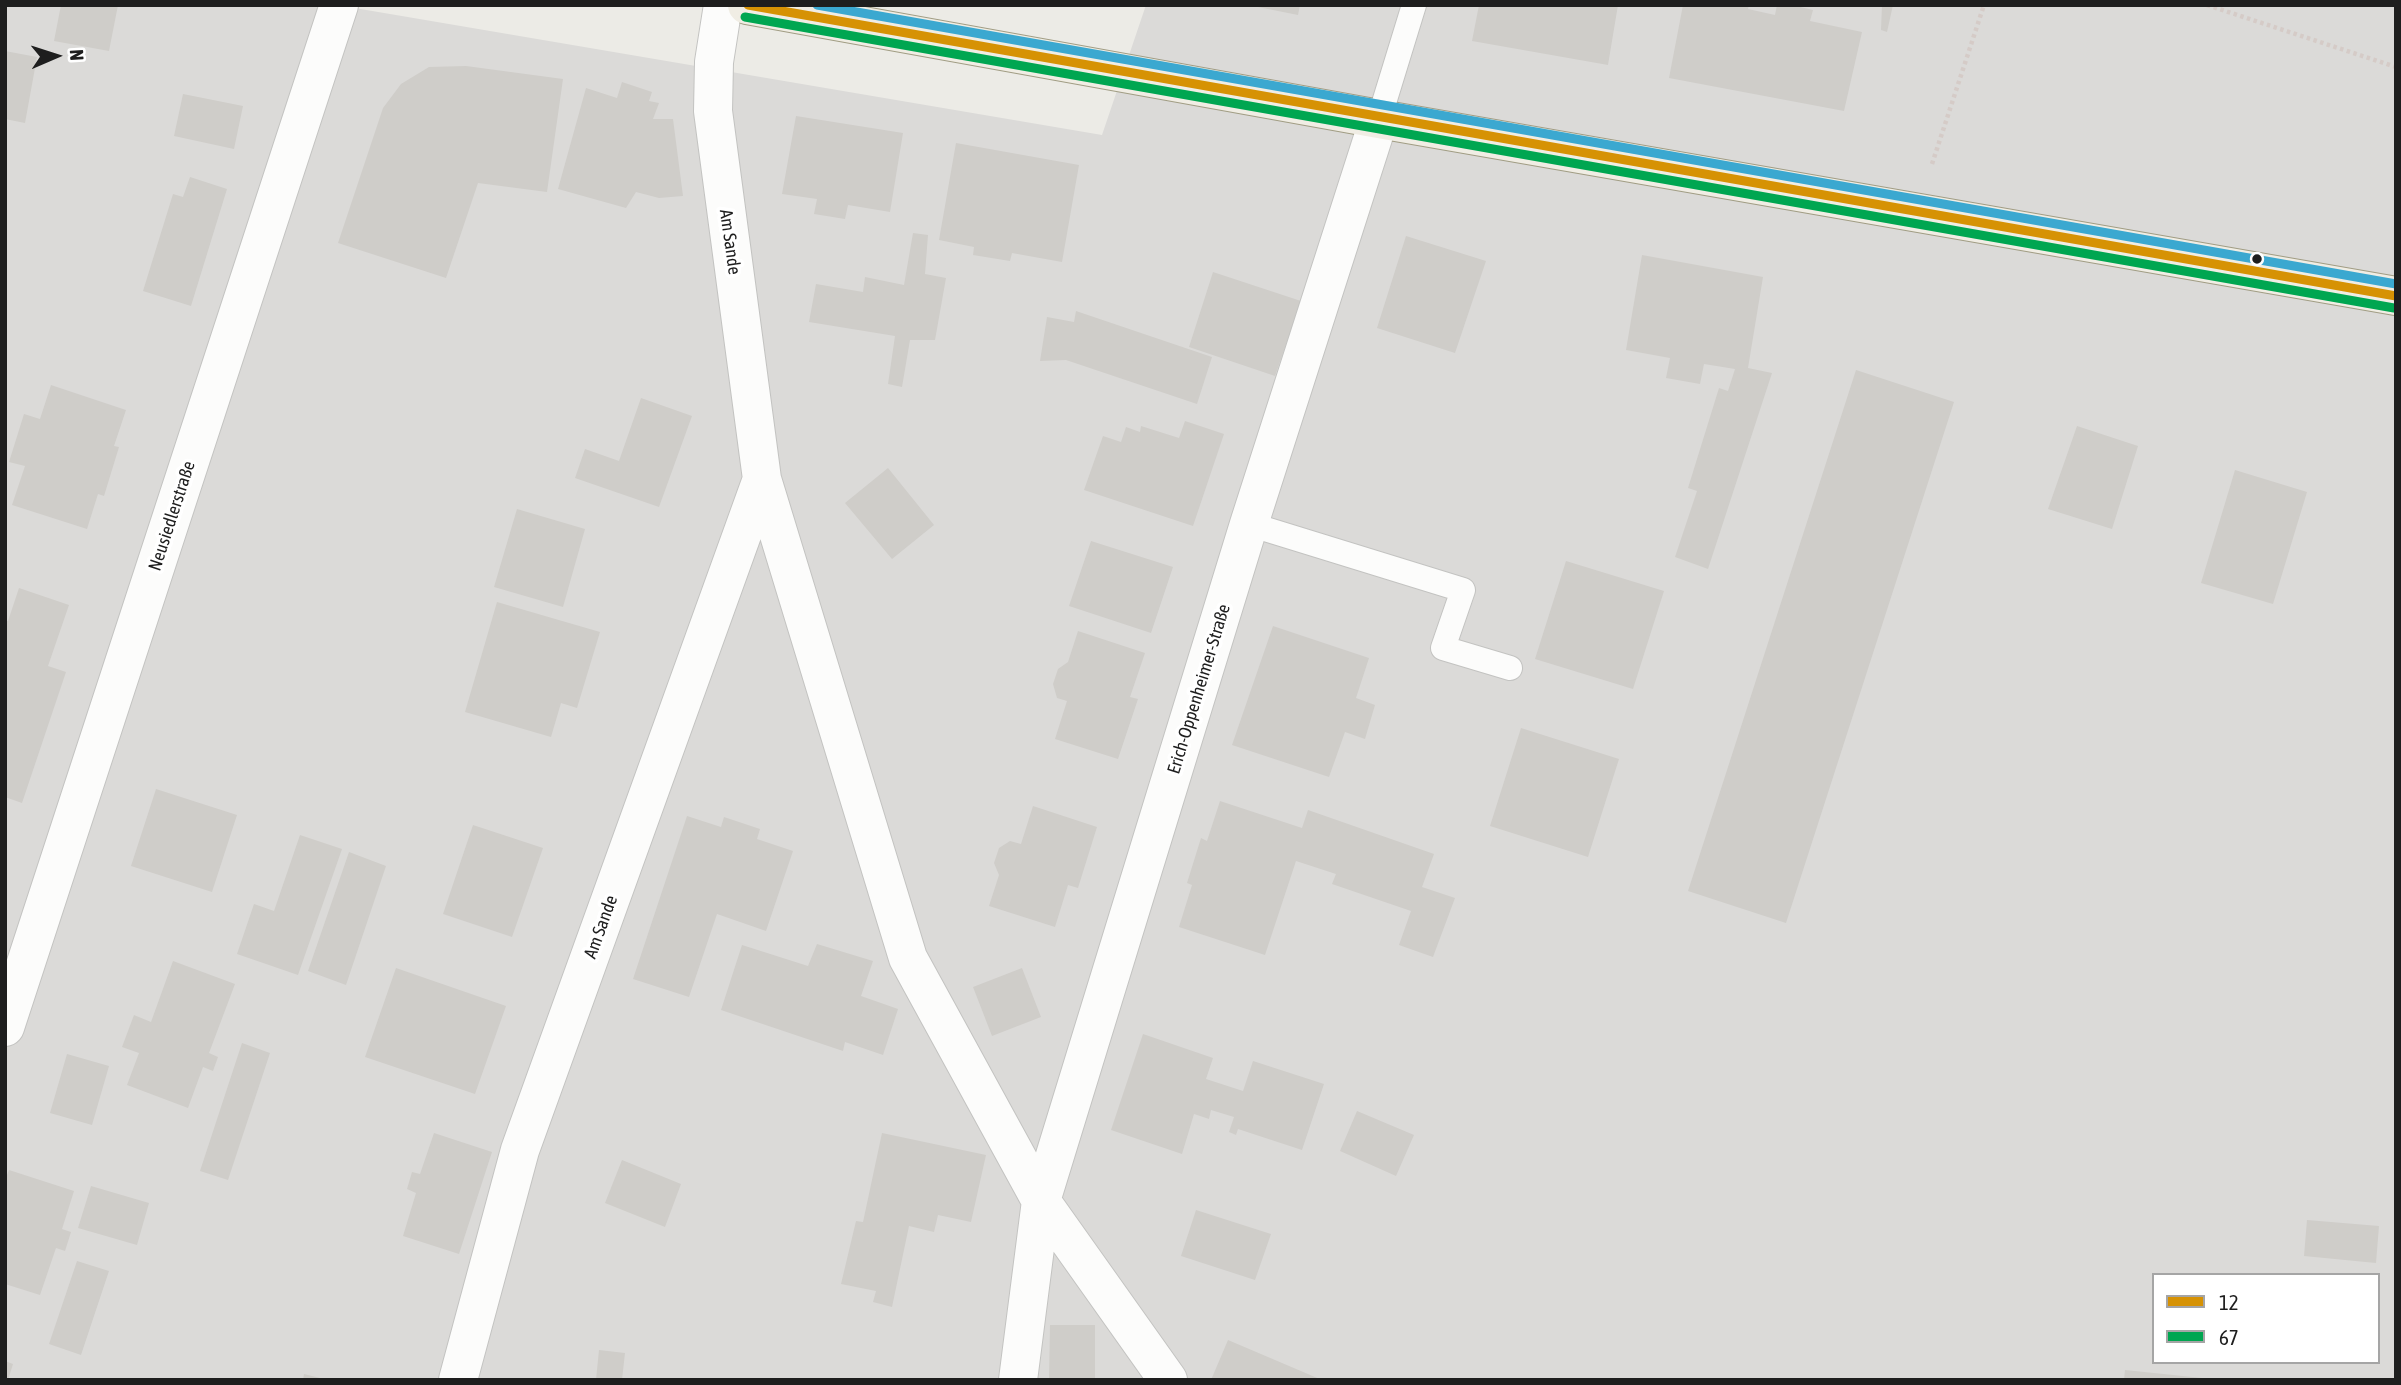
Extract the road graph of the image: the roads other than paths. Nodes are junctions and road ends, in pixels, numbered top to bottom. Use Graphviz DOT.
graph roads {
  1 [pos="339,5"];
  2 [pos="723,5"];
  3 [pos="747,5"];
  4 [pos="1414,5"];
  5 [pos="1379,119"];
  6 [pos="2396,296"];
  7 [pos="762,479"];
  8 [pos="1249,524"];
  9 [pos="1510,668"];
  10 [pos="5,1027"];
  11 [pos="1041,1202"];
  12 [pos="458,1380"];
  13 [pos="1018,1380"];
  14 [pos="1168,1380"];
  1 -- 10 [label="street, Neusiedlerstraße"];
  2 -- 7 [label="street, Am Sande"];
  3 -- 5 [label="main road"];
  4 -- 5 [label="lane, Erich-Oppenheimer-Straße"];
  5 -- 6 [label="main road"];
  5 -- 8 [label="street, Erich-Oppenheimer-Straße"];
  7 -- 11 [label="street, Am Sande"];
  7 -- 12 [label="street, Am Sande"];
  8 -- 9 [label="lane"];
  8 -- 11 [label="street, Erich-Oppenheimer-Straße"];
  11 -- 13 [label="street, Erich-Oppenheimer-Straße"];
  11 -- 14 [label="street, Am Sande"];
}
